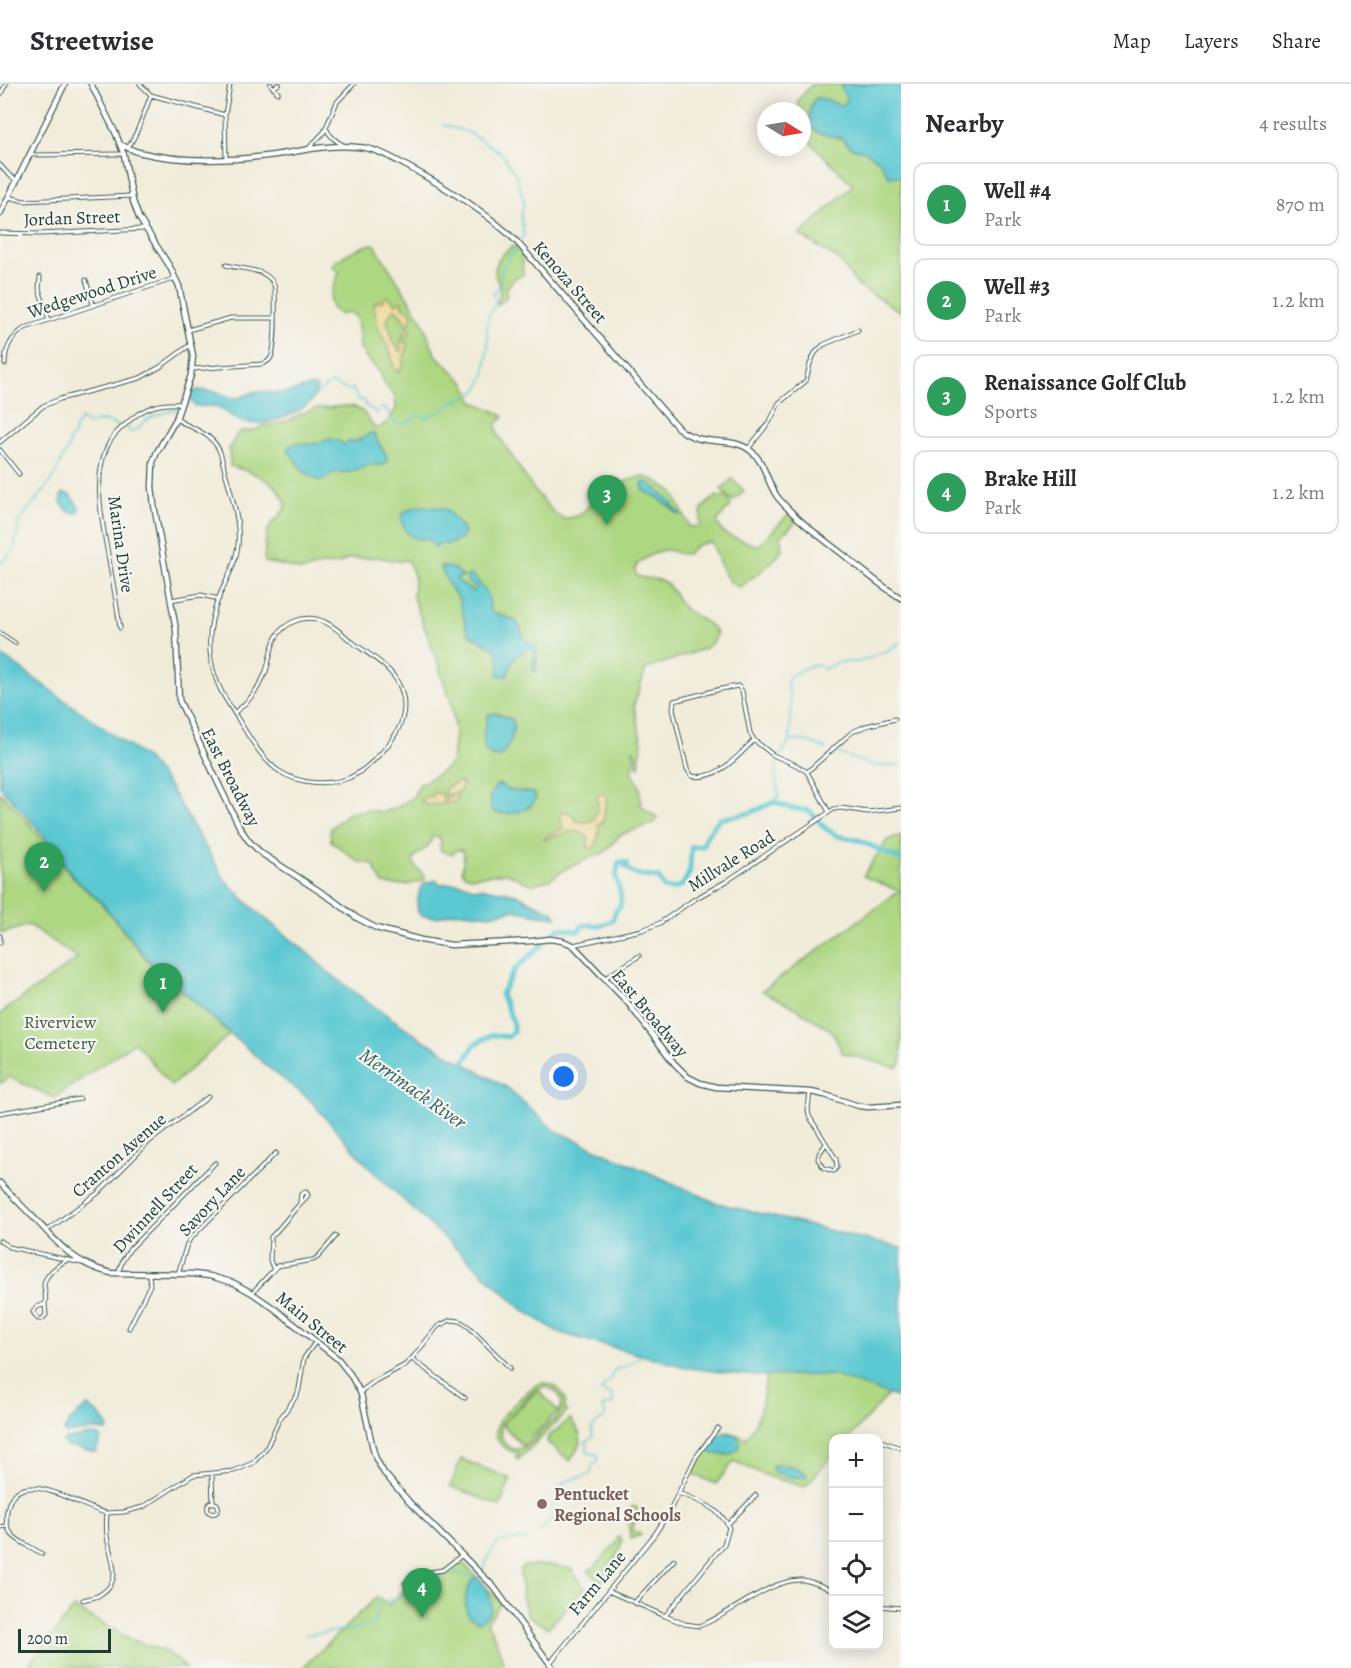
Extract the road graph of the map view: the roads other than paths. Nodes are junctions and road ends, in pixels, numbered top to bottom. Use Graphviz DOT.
graph roads {
  1 [pos="6,84"];
  2 [pos="65,84"];
  3 [pos="91,84"];
  4 [pos="140,84"];
  5 [pos="230,84"];
  6 [pos="270,84"];
  7 [pos="279,84"];
  8 [pos="354,84"];
  9 [pos="273,88"];
  10 [pos="278,93"];
  11 [pos="0,94"];
  12 [pos="151,95"];
  13 [pos="225,115"];
  14 [pos="326,126"];
  15 [pos="121,146"];
  16 [pos="347,147"];
  17 [pos="128,148"];
  18 [pos="306,151"];
  19 [pos="139,152"];
  20 [pos="124,154"];
  21 [pos="30,155"];
  22 [pos="226,159"];
  23 [pos="0,165"];
  24 [pos="17,180"];
  25 [pos="132,196"];
  26 [pos="9,197"];
  27 [pos="0,214"];
  28 [pos="145,229"];
  29 [pos="0,233"];
  30 [pos="226,266"];
  31 [pos="40,277"];
  32 [pos="176,278"];
  33 [pos="86,280"];
  34 [pos="94,305"];
  35 [pos="274,318"];
  36 [pos="49,320"];
  37 [pos="188,330"];
  38 [pos="858,330"];
  39 [pos="191,345"];
  40 [pos="5,364"];
  41 [pos="192,369"];
  42 [pos="181,404"];
  43 [pos="176,419"];
  44 [pos="0,442"];
  45 [pos="0,450"];
  46 [pos="748,450"];
  47 [pos="19,474"];
  48 [pos="219,598"];
  49 [pos="901,598"];
  50 [pos="170,600"];
  51 [pos="120,628"];
  52 [pos="0,633"];
  53 [pos="15,644"];
  54 [pos="234,713"];
  55 [pos="895,719"];
  56 [pos="754,740"];
  57 [pos="807,772"];
  58 [pos="901,808"];
  59 [pos="829,812"];
  60 [pos="0,936"];
  61 [pos="0,943"];
  62 [pos="573,945"];
  63 [pos="639,956"];
  64 [pos="604,979"];
  65 [pos="810,1092"];
  66 [pos="208,1097"];
  67 [pos="80,1098"];
  68 [pos="901,1105"];
  69 [pos="0,1113"];
  70 [pos="825,1144"];
  71 [pos="276,1153"];
  72 [pos="215,1163"];
  73 [pos="0,1183"];
  74 [pos="300,1203"];
  75 [pos="46,1231"];
  76 [pos="336,1236"];
  77 [pos="0,1241"];
  78 [pos="0,1247"];
  79 [pos="10,1247"];
  80 [pos="62,1248"];
  81 [pos="59,1258"];
  82 [pos="67,1260"];
  83 [pos="87,1265"];
  84 [pos="273,1268"];
  85 [pos="118,1273"];
  86 [pos="149,1274"];
  87 [pos="178,1274"];
  88 [pos="252,1293"];
  89 [pos="45,1304"];
  90 [pos="129,1328"];
  91 [pos="316,1341"];
  92 [pos="412,1359"];
  93 [pos="510,1368"];
  94 [pos="360,1392"];
  95 [pos="465,1398"];
  96 [pos="718,1428"];
  97 [pos="883,1441"];
  98 [pos="901,1448"];
  99 [pos="212,1473"];
  100 [pos="678,1493"];
  101 [pos="756,1495"];
  102 [pos="213,1503"];
  103 [pos="107,1513"];
  104 [pos="728,1524"];
  105 [pos="8,1526"];
  106 [pos="0,1527"];
  107 [pos="42,1554"];
  108 [pos="462,1555"];
  109 [pos="674,1560"];
  110 [pos="405,1583"];
  111 [pos="829,1589"];
  112 [pos="608,1591"];
  113 [pos="83,1600"];
  114 [pos="634,1604"];
  115 [pos="883,1606"];
  116 [pos="901,1608"];
  117 [pos="665,1616"];
  118 [pos="552,1665"];
  1 -- 11 [label="street"];
  2 -- 21 [label="street"];
  3 -- 15 [label="street, East Broadway"];
  4 -- 12 [label="street"];
  5 -- 13 [label="street"];
  6 -- 9 [label="street"];
  7 -- 9 [label="street"];
  8 -- 14 [label="street"];
  9 -- 10 [label="street"];
  12 -- 13 [label="street"];
  12 -- 17 [label="street"];
  13 -- 22 [label="street"];
  14 -- 16 [label="street"];
  14 -- 18 [label="street"];
  15 -- 17 [label="street, Kenoza Street"];
  15 -- 20 [label="street, East Broadway"];
  16 -- 18 [label="street, Kenoza Street"];
  16 -- 46 [label="street, Kenoza Street"];
  17 -- 19 [label="street, Kenoza Street"];
  18 -- 22 [label="street, Kenoza Street"];
  19 -- 20 [label="street, Kenoza Street"];
  19 -- 22 [label="street, Kenoza Street"];
  20 -- 21 [label="street"];
  20 -- 25 [label="street, East Broadway"];
  21 -- 24 [label="street"];
  23 -- 24 [label="street"];
  24 -- 26 [label="street"];
  25 -- 26 [label="street"];
  25 -- 28 [label="street, East Broadway"];
  26 -- 27 [label="street"];
  28 -- 29 [label="street, Jordan Street"];
  28 -- 32 [label="street, East Broadway"];
  30 -- 35 [label="street"];
  31 -- 36 [label="street"];
  32 -- 34 [label="street, Wedgewood Drive"];
  32 -- 37 [label="street, East Broadway"];
  33 -- 34 [label="street"];
  34 -- 36 [label="street, Wedgewood Drive"];
  35 -- 37 [label="street"];
  35 -- 41 [label="street"];
  36 -- 40 [label="street, Wedgewood Drive"];
  37 -- 39 [label="street, East Broadway"];
  38 -- 46 [label="street"];
  39 -- 41 [label="street, East Broadway"];
  39 -- 44 [label="street"];
  41 -- 42 [label="street, East Broadway"];
  42 -- 43 [label="street, East Broadway"];
  42 -- 51 [label="street, Marina Drive"];
  43 -- 48 [label="street"];
  43 -- 50 [label="street, East Broadway"];
  45 -- 47 [label="street"];
  46 -- 49 [label="street"];
  48 -- 50 [label="street"];
  48 -- 54 [label="street"];
  50 -- 62 [label="street, East Broadway"];
  52 -- 53 [label="street"];
  54 -- 54 [label="street"];
  55 -- 57 [label="street"];
  56 -- 56 [label="street"];
  56 -- 57 [label="street"];
  57 -- 59 [label="street"];
  58 -- 59 [label="street"];
  59 -- 62 [label="street, Millvale Road"];
  60 -- 61 [label="street"];
  62 -- 64 [label="street, East Broadway"];
  63 -- 64 [label="street"];
  64 -- 65 [label="street, East Broadway"];
  65 -- 68 [label="street, East Broadway"];
  65 -- 70 [label="street"];
  66 -- 75 [label="street, Cranton Avenue"];
  67 -- 69 [label="street"];
  70 -- 70 [label="street"];
  71 -- 87 [label="street, Savory Lane"];
  72 -- 85 [label="street, Dwinnell Street"];
  73 -- 75 [label="street, Main Street"];
  74 -- 84 [label="street"];
  75 -- 80 [label="street, Main Street"];
  76 -- 84 [label="street"];
  77 -- 79 [label="street"];
  78 -- 79 [label="street"];
  79 -- 81 [label="street"];
  80 -- 81 [label="street"];
  80 -- 83 [label="street, Main Street"];
  81 -- 82 [label="street"];
  82 -- 83 [label="street"];
  82 -- 89 [label="street"];
  83 -- 85 [label="street, Main Street"];
  84 -- 88 [label="street"];
  85 -- 86 [label="street, Main Street"];
  86 -- 87 [label="street, Main Street"];
  86 -- 90 [label="street"];
  87 -- 88 [label="street, Main Street"];
  88 -- 91 [label="street, Main Street"];
  89 -- 89 [label="street"];
  91 -- 94 [label="street, Main Street"];
  91 -- 99 [label="street"];
  92 -- 93 [label="street"];
  92 -- 94 [label="street"];
  92 -- 95 [label="street"];
  94 -- 108 [label="street, Main Street"];
  96 -- 100 [label="street, Farm Lane"];
  97 -- 98 [label="street"];
  99 -- 102 [label="street"];
  99 -- 103 [label="street"];
  100 -- 104 [label="street"];
  100 -- 112 [label="street, Farm Lane"];
  101 -- 104 [label="street"];
  103 -- 105 [label="street"];
  103 -- 113 [label="street"];
  104 -- 117 [label="street"];
  105 -- 106 [label="street"];
  105 -- 107 [label="street"];
  108 -- 110 [label="street"];
  108 -- 118 [label="street, Main Street"];
  109 -- 114 [label="street"];
  111 -- 117 [label="street"];
  112 -- 114 [label="street"];
  112 -- 118 [label="street, Farm Lane"];
  114 -- 117 [label="street"];
  115 -- 116 [label="street"];
}
